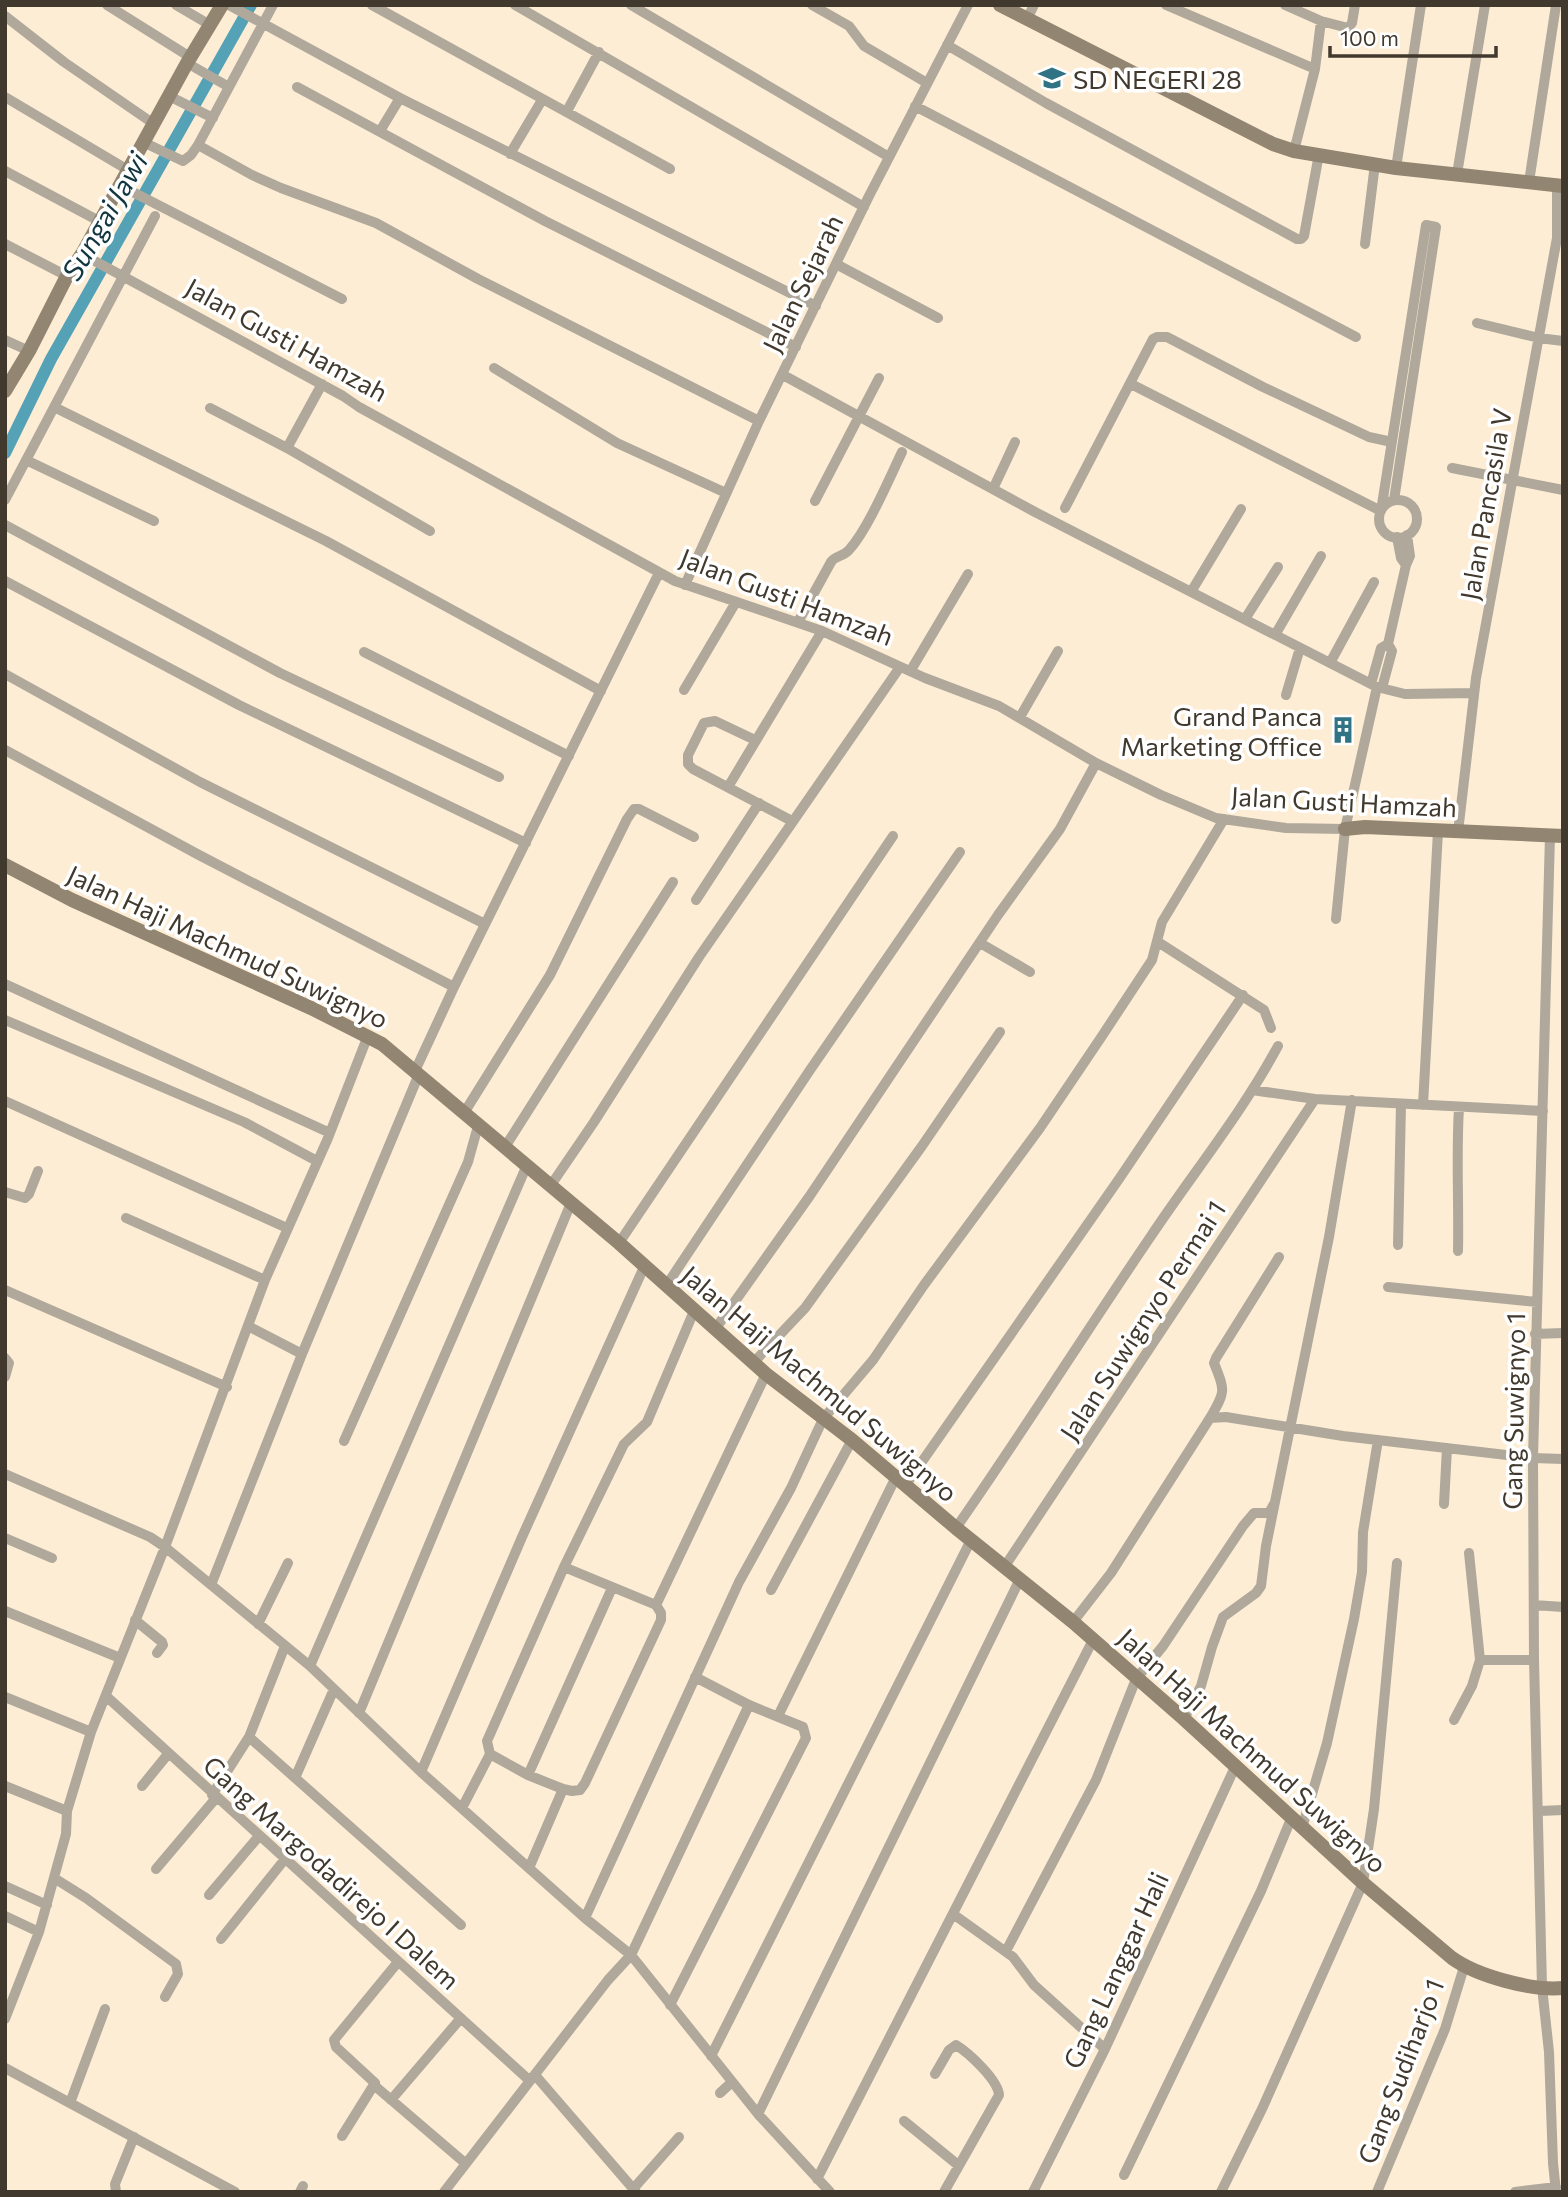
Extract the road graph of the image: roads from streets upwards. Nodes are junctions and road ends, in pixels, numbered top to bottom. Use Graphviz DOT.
graph roads {
  1 [pos="107,5"];
  2 [pos="176,5"];
  3 [pos="273,5"];
  4 [pos="372,5"];
  5 [pos="515,5"];
  6 [pos="631,5"];
  7 [pos="812,5"];
  8 [pos="968,5"];
  9 [pos="1000,5"];
  10 [pos="1034,5"];
  11 [pos="1166,5"];
  12 [pos="1285,5"];
  13 [pos="1354,5"];
  14 [pos="1421,5"];
  15 [pos="1485,5"];
  16 [pos="1556,5"];
  17 [pos="227,6"];
  18 [pos="5,16"];
  19 [pos="1027,19"];
  20 [pos="1321,21"];
  21 [pos="259,23"];
  22 [pos="210,25"];
  23 [pos="947,46"];
  24 [pos="599,52"];
  25 [pos="189,60"];
  26 [pos="1315,69"];
  27 [pos="927,83"];
  28 [pos="226,85"];
  29 [pos="297,87"];
  30 [pos="5,97"];
  31 [pos="175,98"];
  32 [pos="400,98"];
  33 [pos="542,100"];
  34 [pos="915,106"];
  35 [pos="567,111"];
  36 [pos="207,115"];
  37 [pos="154,124"];
  38 [pos="380,131"];
  39 [pos="149,145"];
  40 [pos="198,145"];
  41 [pos="1294,150"];
  42 [pos="510,154"];
  43 [pos="1319,154"];
  44 [pos="889,157"];
  45 [pos="1375,164"];
  46 [pos="1396,168"];
  47 [pos="670,169"];
  48 [pos="128,170"];
  49 [pos="5,171"];
  50 [pos="1457,174"];
  51 [pos="1529,182"];
  52 [pos="1560,185"];
  53 [pos="125,188"];
  54 [pos="864,208"];
  55 [pos="155,216"];
  56 [pos="100,221"];
  57 [pos="5,244"];
  58 [pos="1365,244"];
  59 [pos="86,256"];
  60 [pos="836,264"];
  61 [pos="120,275"];
  62 [pos="67,276"];
  63 [pos="342,299"];
  64 [pos="816,306"];
  65 [pos="938,318"];
  66 [pos="1477,323"];
  67 [pos="1356,337"];
  68 [pos="1539,338"];
  69 [pos="5,340"];
  70 [pos="1563,341"];
  71 [pos="796,347"];
  72 [pos="29,351"];
  73 [pos="494,368"];
  74 [pos="783,376"];
  75 [pos="879,378"];
  76 [pos="322,384"];
  77 [pos="1131,384"];
  78 [pos="6,387"];
  79 [pos="1406,390"];
  80 [pos="54,407"];
  81 [pos="210,408"];
  82 [pos="860,417"];
  83 [pos="759,421"];
  84 [pos="1015,442"];
  85 [pos="1392,442"];
  86 [pos="287,448"];
  87 [pos="902,452"];
  88 [pos="26,460"];
  89 [pos="1452,468"];
  90 [pos="1512,480"];
  91 [pos="993,489"];
  92 [pos="1563,490"];
  93 [pos="726,493"];
  94 [pos="5,500"];
  95 [pos="1394,500"];
  96 [pos="814,501"];
  97 [pos="1065,508"];
  98 [pos="1241,509"];
  99 [pos="1381,511"];
  100 [pos="154,521"];
  101 [pos="5,525"];
  102 [pos="430,531"];
  103 [pos="1402,536"];
  104 [pos="1321,556"];
  105 [pos="1278,567"];
  106 [pos="659,573"];
  107 [pos="968,574"];
  108 [pos="5,582"];
  109 [pos="1374,582"];
  110 [pos="685,585"];
  111 [pos="1191,592"];
  112 [pos="736,602"];
  113 [pos="1245,619"];
  114 [pos="798,622"];
  115 [pos="822,631"];
  116 [pos="1275,635"];
  117 [pos="1300,648"];
  118 [pos="364,652"];
  119 [pos="1058,652"];
  120 [pos="1329,663"];
  121 [pos="906,668"];
  122 [pos="5,674"];
  123 [pos="1377,686"];
  124 [pos="684,690"];
  125 [pos="601,691"];
  126 [pos="1474,693"];
  127 [pos="1286,695"];
  128 [pos="1020,717"];
  129 [pos="755,740"];
  130 [pos="5,750"];
  131 [pos="569,756"];
  132 [pos="1096,762"];
  133 [pos="499,777"];
  134 [pos="728,787"];
  135 [pos="759,803"];
  136 [pos="1224,819"];
  137 [pos="792,821"];
  138 [pos="1345,829"];
  139 [pos="1438,831"];
  140 [pos="1458,832"];
  141 [pos="894,835"];
  142 [pos="1556,836"];
  143 [pos="694,837"];
  144 [pos="526,843"];
  145 [pos="960,852"];
  146 [pos="5,865"];
  147 [pos="673,882"];
  148 [pos="696,900"];
  149 [pos="1336,919"];
  150 [pos="485,924"];
  151 [pos="1158,942"];
  152 [pos="980,943"];
  153 [pos="1030,972"];
  154 [pos="5,984"];
  155 [pos="454,987"];
  156 [pos="1243,995"];
  157 [pos="5,1020"];
  158 [pos="1271,1028"];
  159 [pos="1000,1032"];
  160 [pos="367,1038"];
  161 [pos="1278,1046"];
  162 [pos="417,1072"];
  163 [pos="1252,1090"];
  164 [pos="1315,1099"];
  165 [pos="1352,1100"];
  166 [pos="5,1101"];
  167 [pos="1401,1104"];
  168 [pos="1423,1105"];
  169 [pos="1460,1108"];
  170 [pos="1543,1111"];
  171 [pos="464,1113"];
  172 [pos="478,1126"];
  173 [pos="330,1133"];
  174 [pos="505,1147"];
  175 [pos="317,1161"];
  176 [pos="527,1165"];
  177 [pos="38,1171"];
  178 [pos="551,1185"];
  179 [pos="5,1192"];
  180 [pos="571,1203"];
  181 [pos="126,1218"];
  182 [pos="287,1228"];
  183 [pos="619,1243"];
  184 [pos="1398,1245"];
  185 [pos="1458,1251"];
  186 [pos="1279,1257"];
  187 [pos="644,1267"];
  188 [pos="265,1280"];
  189 [pos="666,1286"];
  190 [pos="1388,1287"];
  191 [pos="5,1290"];
  192 [pos="1537,1302"];
  193 [pos="694,1311"];
  194 [pos="248,1326"];
  195 [pos="716,1328"];
  196 [pos="1563,1333"];
  197 [pos="1535,1334"];
  198 [pos="302,1354"];
  199 [pos="5,1358"];
  200 [pos="754,1362"];
  201 [pos="766,1374"];
  202 [pos="5,1377"];
  203 [pos="227,1387"];
  204 [pos="823,1419"];
  205 [pos="1210,1419"];
  206 [pos="1289,1429"];
  207 [pos="852,1440"];
  208 [pos="1378,1440"];
  209 [pos="344,1441"];
  210 [pos="1447,1448"];
  211 [pos="1533,1458"];
  212 [pos="1563,1459"];
  213 [pos="5,1474"];
  214 [pos="900,1482"];
  215 [pos="1274,1504"];
  216 [pos="1444,1504"];
  217 [pos="956,1528"];
  218 [pos="5,1538"];
  219 [pos="971,1540"];
  220 [pos="165,1547"];
  221 [pos="1469,1553"];
  222 [pos="52,1558"];
  223 [pos="288,1563"];
  224 [pos="1397,1563"];
  225 [pos="1005,1566"];
  226 [pos="565,1567"];
  227 [pos="1020,1579"];
  228 [pos="211,1585"];
  229 [pos="612,1588"];
  230 [pos="771,1590"];
  231 [pos="656,1605"];
  232 [pos="1534,1605"];
  233 [pos="1563,1607"];
  234 [pos="5,1611"];
  235 [pos="135,1620"];
  236 [pos="1073,1622"];
  237 [pos="258,1624"];
  238 [pos="1093,1640"];
  239 [pos="285,1646"];
  240 [pos="157,1653"];
  241 [pos="120,1658"];
  242 [pos="1480,1660"];
  243 [pos="1534,1660"];
  244 [pos="310,1666"];
  245 [pos="695,1676"];
  246 [pos="1136,1679"];
  247 [pos="334,1689"];
  248 [pos="106,1696"];
  249 [pos="5,1697"];
  250 [pos="749,1705"];
  251 [pos="359,1713"];
  252 [pos="778,1716"];
  253 [pos="1184,1719"];
  254 [pos="1454,1720"];
  255 [pos="91,1732"];
  256 [pos="249,1737"];
  257 [pos="168,1754"];
  258 [pos="490,1754"];
  259 [pos="1235,1767"];
  260 [pos="421,1772"];
  261 [pos="528,1774"];
  262 [pos="295,1778"];
  263 [pos="5,1786"];
  264 [pos="142,1786"];
  265 [pos="563,1788"];
  266 [pos="214,1797"];
  267 [pos="463,1808"];
  268 [pos="1563,1810"];
  269 [pos="67,1811"];
  270 [pos="1540,1811"];
  271 [pos="1297,1823"];
  272 [pos="259,1836"];
  273 [pos="285,1860"];
  274 [pos="529,1868"];
  275 [pos="156,1869"];
  276 [pos="54,1878"];
  277 [pos="1363,1883"];
  278 [pos="5,1886"];
  279 [pos="209,1895"];
  280 [pos="47,1905"];
  281 [pos="953,1914"];
  282 [pos="5,1916"];
  283 [pos="584,1917"];
  284 [pos="461,1925"];
  285 [pos="39,1931"];
  286 [pos="221,1939"];
  287 [pos="1006,1951"];
  288 [pos="631,1955"];
  289 [pos="398,1962"];
  290 [pos="1464,1967"];
  291 [pos="1542,1987"];
  292 [pos="1563,1988"];
  293 [pos="10,1990"];
  294 [pos="165,1997"];
  295 [pos="670,2005"];
  296 [pos="105,2009"];
  297 [pos="461,2018"];
  298 [pos="5,2019"];
  299 [pos="1105,2049"];
  300 [pos="711,2056"];
  301 [pos="5,2068"];
  302 [pos="935,2074"];
  303 [pos="532,2077"];
  304 [pos="732,2082"];
  305 [pos="374,2086"];
  306 [pos="720,2094"];
  307 [pos="391,2101"];
  308 [pos="70,2103"];
  309 [pos="758,2114"];
  310 [pos="904,2121"];
  311 [pos="342,2136"];
  312 [pos="134,2137"];
  313 [pos="679,2137"];
  314 [pos="1558,2162"];
  315 [pos="466,2163"];
  316 [pos="958,2165"];
  317 [pos="1124,2175"];
  318 [pos="817,2179"];
  319 [pos="1556,2189"];
  320 [pos="634,2190"];
  321 [pos="116,2192"];
  322 [pos="235,2192"];
  323 [pos="444,2192"];
  324 [pos="830,2192"];
  325 [pos="944,2192"];
  326 [pos="1033,2192"];
  327 [pos="1221,2192"];
  328 [pos="1377,2192"];
  329 [pos="1515,2192"];
  1 -- 25 [label="street"];
  2 -- 22 [label="street"];
  3 -- 21 [label="street"];
  4 -- 33 [label="street"];
  5 -- 24 [label="street"];
  6 -- 44 [label="street"];
  7 -- 27 [label="street"];
  8 -- 23 [label="street, Jalan Sejarah"];
  9 -- 19 [label="street"];
  10 -- 19 [label="street"];
  11 -- 26 [label="street"];
  12 -- 20 [label="street"];
  13 -- 20 [label="street"];
  14 -- 46 [label="street"];
  15 -- 50 [label="street"];
  16 -- 51 [label="street"];
  17 -- 21 [label="street"];
  17 -- 22 [label="street"];
  18 -- 37 [label="street"];
  19 -- 41 [label="street"];
  20 -- 26 [label="street"];
  21 -- 28 [label="street"];
  21 -- 32 [label="street"];
  22 -- 25 [label="street"];
  23 -- 27 [label="street, Jalan Sejarah"];
  23 -- 43 [label="street"];
  24 -- 35 [label="street"];
  24 -- 54 [label="street"];
  25 -- 28 [label="street"];
  25 -- 31 [label="street"];
  26 -- 41 [label="street"];
  27 -- 34 [label="street, Jalan Sejarah"];
  28 -- 36 [label="street"];
  29 -- 38 [label="street"];
  30 -- 48 [label="street"];
  31 -- 36 [label="street"];
  31 -- 37 [label="street"];
  32 -- 38 [label="street"];
  32 -- 42 [label="street"];
  33 -- 35 [label="street"];
  33 -- 42 [label="street"];
  34 -- 44 [label="street, Jalan Sejarah"];
  34 -- 67 [label="street"];
  35 -- 47 [label="street"];
  36 -- 40 [label="street"];
  37 -- 39 [label="street"];
  38 -- 71 [label="street"];
  39 -- 40 [label="street"];
  39 -- 48 [label="street"];
  40 -- 83 [label="street"];
  41 -- 43 [label="street"];
  42 -- 64 [label="street"];
  43 -- 45 [label="street"];
  44 -- 54 [label="street, Jalan Sejarah"];
  45 -- 46 [label="street"];
  45 -- 58 [label="street"];
  46 -- 50 [label="street"];
  48 -- 53 [label="street"];
  49 -- 56 [label="street"];
  50 -- 51 [label="street"];
  51 -- 52 [label="street"];
  52 -- 68 [label="street, Jalan Pancasila V"];
  53 -- 56 [label="street"];
  53 -- 63 [label="street"];
  54 -- 60 [label="street, Jalan Sejarah"];
  55 -- 61 [label="street"];
  56 -- 59 [label="street"];
  57 -- 62 [label="street"];
  59 -- 61 [label="street, Jalan Gusti Hamzah"];
  59 -- 62 [label="street"];
  60 -- 64 [label="street, Jalan Sejarah"];
  60 -- 65 [label="street"];
  61 -- 76 [label="street, Jalan Gusti Hamzah"];
  61 -- 80 [label="street"];
  62 -- 72 [label="street"];
  64 -- 71 [label="street, Jalan Sejarah"];
  66 -- 68 [label="street"];
  68 -- 70 [label="street"];
  68 -- 90 [label="street, Jalan Pancasila V"];
  69 -- 72 [label="street"];
  71 -- 74 [label="street, Jalan Sejarah"];
  72 -- 78 [label="street"];
  73 -- 93 [label="street"];
  74 -- 82 [label="street"];
  74 -- 83 [label="street, Jalan Sejarah"];
  75 -- 82 [label="street"];
  76 -- 86 [label="street"];
  76 -- 106 [label="street, Jalan Gusti Hamzah"];
  77 -- 85 [label="street"];
  77 -- 97 [label="street"];
  77 -- 99 [label="street"];
  79 -- 79 [label="street"];
  79 -- 85 [label="street"];
  79 -- 95 [label="street"];
  80 -- 88 [label="street"];
  80 -- 125 [label="street"];
  81 -- 86 [label="street"];
  82 -- 91 [label="street"];
  82 -- 96 [label="street"];
  83 -- 93 [label="street, Jalan Sejarah"];
  84 -- 91 [label="street"];
  85 -- 99 [label="street"];
  86 -- 102 [label="street"];
  87 -- 114 [label="street"];
  88 -- 94 [label="street"];
  88 -- 100 [label="street"];
  89 -- 90 [label="street"];
  90 -- 92 [label="street"];
  90 -- 126 [label="street, Jalan Pancasila V"];
  91 -- 111 [label="street"];
  93 -- 110 [label="street, Jalan Sejarah"];
  95 -- 99 [label="street"];
  95 -- 103 [label="street"];
  98 -- 111 [label="street"];
  99 -- 103 [label="street"];
  101 -- 133 [label="street"];
  103 -- 123 [label="street"];
  104 -- 116 [label="street"];
  105 -- 113 [label="street"];
  106 -- 110 [label="street, Jalan Gusti Hamzah"];
  106 -- 125 [label="street"];
  107 -- 121 [label="street"];
  108 -- 144 [label="street"];
  109 -- 120 [label="street"];
  110 -- 112 [label="street, Jalan Gusti Hamzah"];
  111 -- 113 [label="street"];
  112 -- 114 [label="street, Jalan Gusti Hamzah"];
  112 -- 124 [label="street"];
  113 -- 116 [label="street"];
  114 -- 115 [label="street, Jalan Gusti Hamzah"];
  115 -- 121 [label="street, Jalan Gusti Hamzah"];
  115 -- 129 [label="street"];
  116 -- 117 [label="street"];
  117 -- 120 [label="street"];
  117 -- 127 [label="street"];
  118 -- 131 [label="street"];
  119 -- 128 [label="street"];
  120 -- 123 [label="street"];
  121 -- 128 [label="street, Jalan Gusti Hamzah"];
  121 -- 137 [label="street"];
  122 -- 150 [label="street"];
  123 -- 126 [label="street"];
  123 -- 138 [label="street"];
  125 -- 131 [label="street"];
  126 -- 140 [label="street, Jalan Pancasila V"];
  128 -- 132 [label="street, Jalan Gusti Hamzah"];
  129 -- 134 [label="street"];
  129 -- 134 [label="street"];
  130 -- 155 [label="street"];
  131 -- 144 [label="street"];
  132 -- 136 [label="street, Jalan Gusti Hamzah"];
  132 -- 152 [label="street"];
  134 -- 135 [label="street"];
  135 -- 137 [label="street"];
  135 -- 148 [label="street"];
  136 -- 138 [label="street, Jalan Gusti Hamzah"];
  136 -- 151 [label="street"];
  137 -- 178 [label="street"];
  138 -- 139 [label="street, Jalan Gusti Hamzah"];
  138 -- 149 [label="street"];
  139 -- 140 [label="street, Jalan Gusti Hamzah"];
  139 -- 168 [label="street"];
  140 -- 142 [label="street, Jalan Gusti Hamzah"];
  141 -- 183 [label="street"];
  142 -- 170 [label="street, Gang Suwignyo 1"];
  143 -- 171 [label="street"];
  144 -- 150 [label="street"];
  145 -- 189 [label="street"];
  146 -- 160 [label="street, Jalan Haji Machmud Suwignyo"];
  147 -- 174 [label="street"];
  150 -- 155 [label="street"];
  151 -- 156 [label="street"];
  151 -- 204 [label="street"];
  152 -- 153 [label="street"];
  152 -- 195 [label="street"];
  154 -- 173 [label="street"];
  155 -- 162 [label="street"];
  156 -- 158 [label="street"];
  156 -- 214 [label="street"];
  157 -- 175 [label="street"];
  159 -- 200 [label="street"];
  160 -- 162 [label="street, Jalan Haji Machmud Suwignyo"];
  160 -- 173 [label="street"];
  161 -- 163 [label="street"];
  162 -- 171 [label="street, Jalan Haji Machmud Suwignyo"];
  162 -- 198 [label="street"];
  163 -- 164 [label="street"];
  163 -- 217 [label="street"];
  164 -- 165 [label="street"];
  164 -- 225 [label="street, Jalan Suwignyo Permai 1"];
  165 -- 167 [label="street"];
  165 -- 206 [label="street"];
  166 -- 182 [label="street"];
  167 -- 168 [label="street"];
  167 -- 184 [label="street"];
  168 -- 169 [label="street"];
  169 -- 170 [label="street"];
  169 -- 185 [label="street"];
  170 -- 192 [label="street, Gang Suwignyo 1"];
  171 -- 172 [label="street, Jalan Haji Machmud Suwignyo"];
  172 -- 174 [label="street, Jalan Haji Machmud Suwignyo"];
  172 -- 209 [label="street"];
  173 -- 175 [label="street"];
  174 -- 176 [label="street, Jalan Haji Machmud Suwignyo"];
  175 -- 182 [label="street"];
  176 -- 178 [label="street, Jalan Haji Machmud Suwignyo"];
  176 -- 244 [label="street"];
  177 -- 179 [label="street"];
  178 -- 180 [label="street, Jalan Haji Machmud Suwignyo"];
  180 -- 183 [label="street, Jalan Haji Machmud Suwignyo"];
  180 -- 251 [label="street"];
  181 -- 188 [label="street"];
  182 -- 188 [label="street"];
  183 -- 187 [label="street, Jalan Haji Machmud Suwignyo"];
  186 -- 205 [label="street"];
  187 -- 189 [label="street, Jalan Haji Machmud Suwignyo"];
  187 -- 260 [label="street"];
  188 -- 194 [label="street"];
  189 -- 193 [label="street, Jalan Haji Machmud Suwignyo"];
  190 -- 192 [label="street"];
  191 -- 203 [label="street"];
  192 -- 197 [label="street, Gang Suwignyo 1"];
  193 -- 195 [label="street, Jalan Haji Machmud Suwignyo"];
  193 -- 226 [label="street"];
  194 -- 198 [label="street"];
  194 -- 203 [label="street"];
  195 -- 200 [label="street, Jalan Haji Machmud Suwignyo"];
  196 -- 197 [label="street"];
  197 -- 211 [label="street, Gang Suwignyo 1"];
  198 -- 228 [label="street"];
  199 -- 202 [label="street"];
  200 -- 201 [label="street, Jalan Haji Machmud Suwignyo"];
  201 -- 204 [label="street, Jalan Haji Machmud Suwignyo"];
  201 -- 231 [label="street"];
  203 -- 220 [label="street"];
  204 -- 207 [label="street, Jalan Haji Machmud Suwignyo"];
  204 -- 245 [label="street"];
  205 -- 206 [label="street"];
  205 -- 236 [label="street"];
  206 -- 208 [label="street"];
  206 -- 215 [label="street"];
  207 -- 214 [label="street, Jalan Haji Machmud Suwignyo"];
  207 -- 230 [label="street"];
  208 -- 210 [label="street"];
  208 -- 271 [label="street"];
  210 -- 211 [label="street"];
  210 -- 216 [label="street"];
  211 -- 212 [label="street"];
  211 -- 232 [label="street, Gang Suwignyo 1"];
  213 -- 220 [label="street"];
  214 -- 217 [label="street, Jalan Haji Machmud Suwignyo"];
  214 -- 252 [label="street"];
  215 -- 246 [label="street"];
  215 -- 253 [label="street"];
  217 -- 219 [label="street, Jalan Haji Machmud Suwignyo"];
  218 -- 222 [label="street"];
  219 -- 225 [label="street, Jalan Haji Machmud Suwignyo"];
  219 -- 300 [label="street"];
  220 -- 228 [label="street"];
  220 -- 235 [label="street"];
  221 -- 242 [label="street"];
  223 -- 237 [label="street"];
  224 -- 277 [label="street"];
  225 -- 227 [label="street, Jalan Haji Machmud Suwignyo"];
  226 -- 229 [label="street"];
  226 -- 258 [label="street"];
  227 -- 236 [label="street, Jalan Haji Machmud Suwignyo"];
  227 -- 309 [label="street"];
  228 -- 237 [label="street"];
  229 -- 231 [label="street"];
  229 -- 261 [label="street"];
  231 -- 265 [label="street"];
  232 -- 233 [label="street"];
  232 -- 243 [label="street, Gang Suwignyo 1"];
  234 -- 241 [label="street"];
  235 -- 240 [label="street"];
  235 -- 241 [label="street"];
  236 -- 238 [label="street, Jalan Haji Machmud Suwignyo"];
  237 -- 239 [label="street"];
  238 -- 246 [label="street, Jalan Haji Machmud Suwignyo"];
  238 -- 281 [label="street"];
  239 -- 244 [label="street"];
  239 -- 256 [label="street"];
  241 -- 248 [label="street"];
  242 -- 243 [label="street"];
  242 -- 254 [label="street"];
  243 -- 270 [label="street, Gang Suwignyo 1"];
  244 -- 247 [label="street"];
  245 -- 250 [label="street"];
  245 -- 283 [label="street"];
  246 -- 253 [label="street, Jalan Haji Machmud Suwignyo"];
  246 -- 287 [label="street"];
  247 -- 251 [label="street"];
  247 -- 262 [label="street"];
  248 -- 255 [label="street"];
  248 -- 257 [label="street, Gang Margodadirejo I Dalem"];
  249 -- 255 [label="street"];
  250 -- 252 [label="street"];
  250 -- 288 [label="street"];
  251 -- 260 [label="street"];
  252 -- 295 [label="street"];
  253 -- 259 [label="street, Jalan Haji Machmud Suwignyo"];
  255 -- 269 [label="street"];
  256 -- 262 [label="street"];
  256 -- 266 [label="street"];
  257 -- 264 [label="street"];
  257 -- 266 [label="street, Gang Margodadirejo I Dalem"];
  258 -- 261 [label="street"];
  258 -- 267 [label="street"];
  259 -- 271 [label="street, Jalan Haji Machmud Suwignyo"];
  259 -- 299 [label="street, Gang Langgar Hali"];
  260 -- 267 [label="street"];
  261 -- 265 [label="street"];
  262 -- 284 [label="street"];
  263 -- 269 [label="street"];
  265 -- 274 [label="street"];
  266 -- 272 [label="street, Gang Margodadirejo I Dalem"];
  266 -- 275 [label="street"];
  267 -- 274 [label="street"];
  268 -- 270 [label="street"];
  269 -- 276 [label="street"];
  270 -- 291 [label="street, Gang Suwignyo 1"];
  271 -- 277 [label="street, Jalan Haji Machmud Suwignyo"];
  271 -- 317 [label="street"];
  272 -- 273 [label="street, Gang Margodadirejo I Dalem"];
  272 -- 279 [label="street"];
  273 -- 286 [label="street"];
  273 -- 289 [label="street, Gang Margodadirejo I Dalem"];
  274 -- 283 [label="street"];
  276 -- 280 [label="street"];
  276 -- 294 [label="street"];
  277 -- 290 [label="street, Jalan Haji Machmud Suwignyo"];
  277 -- 327 [label="street"];
  278 -- 280 [label="street"];
  280 -- 285 [label="street"];
  281 -- 287 [label="street"];
  281 -- 318 [label="street"];
  282 -- 285 [label="street"];
  283 -- 288 [label="street"];
  285 -- 293 [label="street"];
  287 -- 299 [label="street"];
  288 -- 295 [label="street"];
  288 -- 303 [label="street"];
  289 -- 297 [label="street, Gang Margodadirejo I Dalem"];
  289 -- 305 [label="street"];
  290 -- 291 [label="street, Jalan Haji Machmud Suwignyo"];
  290 -- 328 [label="street, Gang Sudiharjo 1"];
  291 -- 292 [label="street, Jalan Haji Machmud Suwignyo"];
  291 -- 314 [label="street, Gang Suwignyo 1"];
  293 -- 298 [label="street"];
  295 -- 300 [label="street"];
  296 -- 308 [label="street"];
  297 -- 303 [label="street, Gang Margodadirejo I Dalem"];
  297 -- 307 [label="street"];
  299 -- 326 [label="street, Gang Langgar Hali"];
  300 -- 304 [label="street"];
  301 -- 308 [label="street"];
  302 -- 316 [label="street"];
  303 -- 315 [label="street"];
  303 -- 320 [label="street, Gang Margodadirejo I Dalem"];
  304 -- 306 [label="street"];
  304 -- 309 [label="street"];
  305 -- 307 [label="street"];
  305 -- 311 [label="street"];
  307 -- 315 [label="street"];
  308 -- 312 [label="street"];
  309 -- 318 [label="street"];
  310 -- 316 [label="street"];
  312 -- 321 [label="street"];
  312 -- 322 [label="street"];
  313 -- 320 [label="street"];
  314 -- 319 [label="street, Gang Suwignyo 1"];
  315 -- 323 [label="street"];
  316 -- 325 [label="street"];
  318 -- 324 [label="street"];
  319 -- 329 [label="street"];
}
